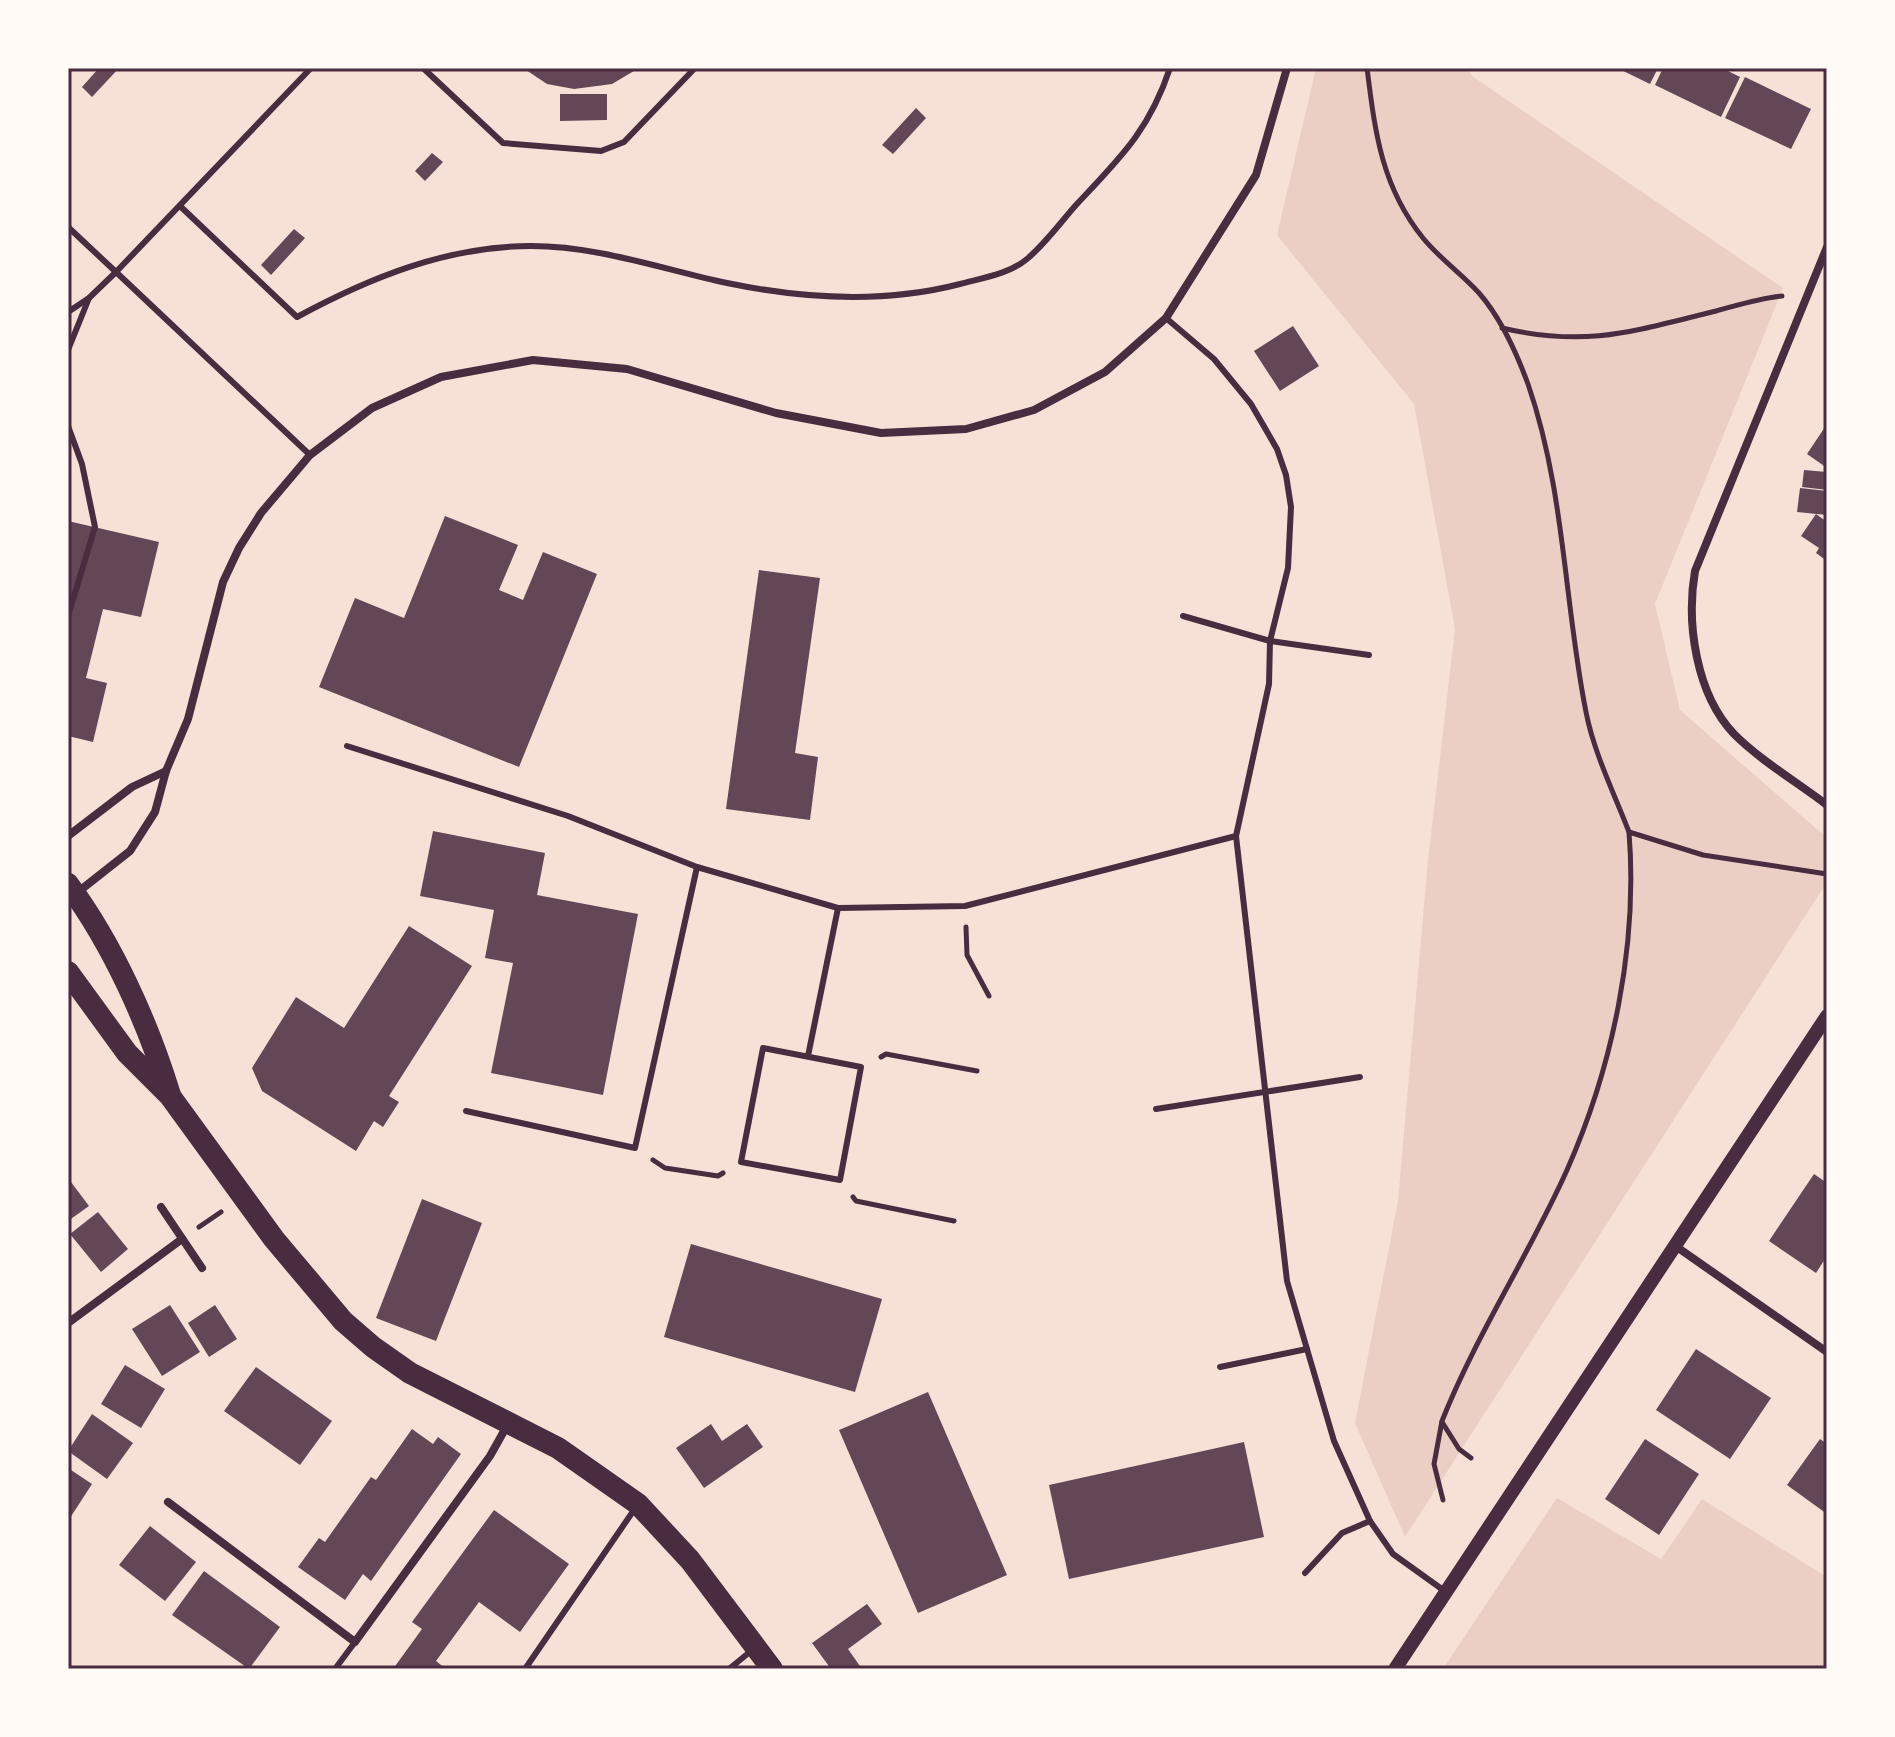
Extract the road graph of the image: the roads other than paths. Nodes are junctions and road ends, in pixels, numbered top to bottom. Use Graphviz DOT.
graph roads {
  1 [pos="311,68"];
  2 [pos="423,68"];
  3 [pos="695,68"];
  4 [pos="1170,68"];
  5 [pos="1287,68"];
  6 [pos="180,206"];
  7 [pos="68,227"];
  8 [pos="1827,247"];
  9 [pos="116,272"];
  10 [pos="89,298"];
  11 [pos="68,312"];
  12 [pos="1166,318"];
  13 [pos="68,350"];
  14 [pos="68,426"];
  15 [pos="310,455"];
  16 [pos="68,616"];
  17 [pos="1183,616"];
  18 [pos="1270,641"];
  19 [pos="1369,655"];
  20 [pos="347,746"];
  21 [pos="166,771"];
  22 [pos="1827,805"];
  23 [pos="68,836"];
  24 [pos="1236,836"];
  25 [pos="697,867"];
  26 [pos="70,892"];
  27 [pos="838,908"];
  28 [pos="68,972"];
  29 [pos="1827,1016"];
  30 [pos="808,1056"];
  31 [pos="1360,1077"];
  32 [pos="1266,1093"];
  33 [pos="170,1096"];
  34 [pos="1156,1109"];
  35 [pos="466,1111"];
  36 [pos="161,1207"];
  37 [pos="182,1239"];
  38 [pos="1674,1245"];
  39 [pos="202,1268"];
  40 [pos="68,1323"];
  41 [pos="1307,1349"];
  42 [pos="1827,1352"];
  43 [pos="1220,1367"];
  44 [pos="508,1423"];
  45 [pos="168,1502"];
  46 [pos="638,1504"];
  47 [pos="1370,1521"];
  48 [pos="1305,1573"];
  49 [pos="1446,1592"];
  50 [pos="355,1642"];
  51 [pos="755,1647"];
  52 [pos="335,1669"];
  53 [pos="525,1669"];
  54 [pos="729,1669"];
  55 [pos="772,1669"];
  56 [pos="1395,1669"];
  1 -- 6 [label="lane"];
  2 -- 3 [label="lane"];
  4 -- 6 [label="lane"];
  5 -- 12 [label="street"];
  6 -- 9 [label="lane"];
  7 -- 9 [label="lane"];
  8 -- 22 [label="street"];
  9 -- 10 [label="lane"];
  9 -- 15 [label="lane"];
  10 -- 11 [label="lane"];
  10 -- 13 [label="lane"];
  12 -- 15 [label="street"];
  12 -- 18 [label="lane"];
  14 -- 16 [label="lane"];
  15 -- 21 [label="street"];
  17 -- 18 [label="lane"];
  18 -- 19 [label="lane"];
  18 -- 24 [label="lane"];
  20 -- 25 [label="lane"];
  21 -- 23 [label="street"];
  21 -- 26 [label="street"];
  24 -- 27 [label="lane"];
  24 -- 32 [label="lane"];
  25 -- 27 [label="lane"];
  25 -- 35 [label="lane"];
  26 -- 33 [label="highway"];
  27 -- 30 [label="lane"];
  28 -- 33 [label="highway"];
  29 -- 38 [label="street"];
  30 -- 30 [label="lane"];
  31 -- 32 [label="lane"];
  32 -- 34 [label="lane"];
  32 -- 41 [label="lane"];
  33 -- 44 [label="highway"];
  36 -- 37 [label="street"];
  37 -- 39 [label="street"];
  37 -- 40 [label="street"];
  38 -- 42 [label="street"];
  38 -- 49 [label="street"];
  41 -- 43 [label="lane"];
  41 -- 47 [label="lane"];
  44 -- 46 [label="highway"];
  44 -- 50 [label="street"];
  45 -- 50 [label="street"];
  46 -- 51 [label="highway"];
  46 -- 53 [label="lane"];
  47 -- 48 [label="lane"];
  47 -- 49 [label="lane"];
  49 -- 56 [label="street"];
  50 -- 52 [label="lane"];
  51 -- 54 [label="lane"];
  51 -- 55 [label="highway"];
}
